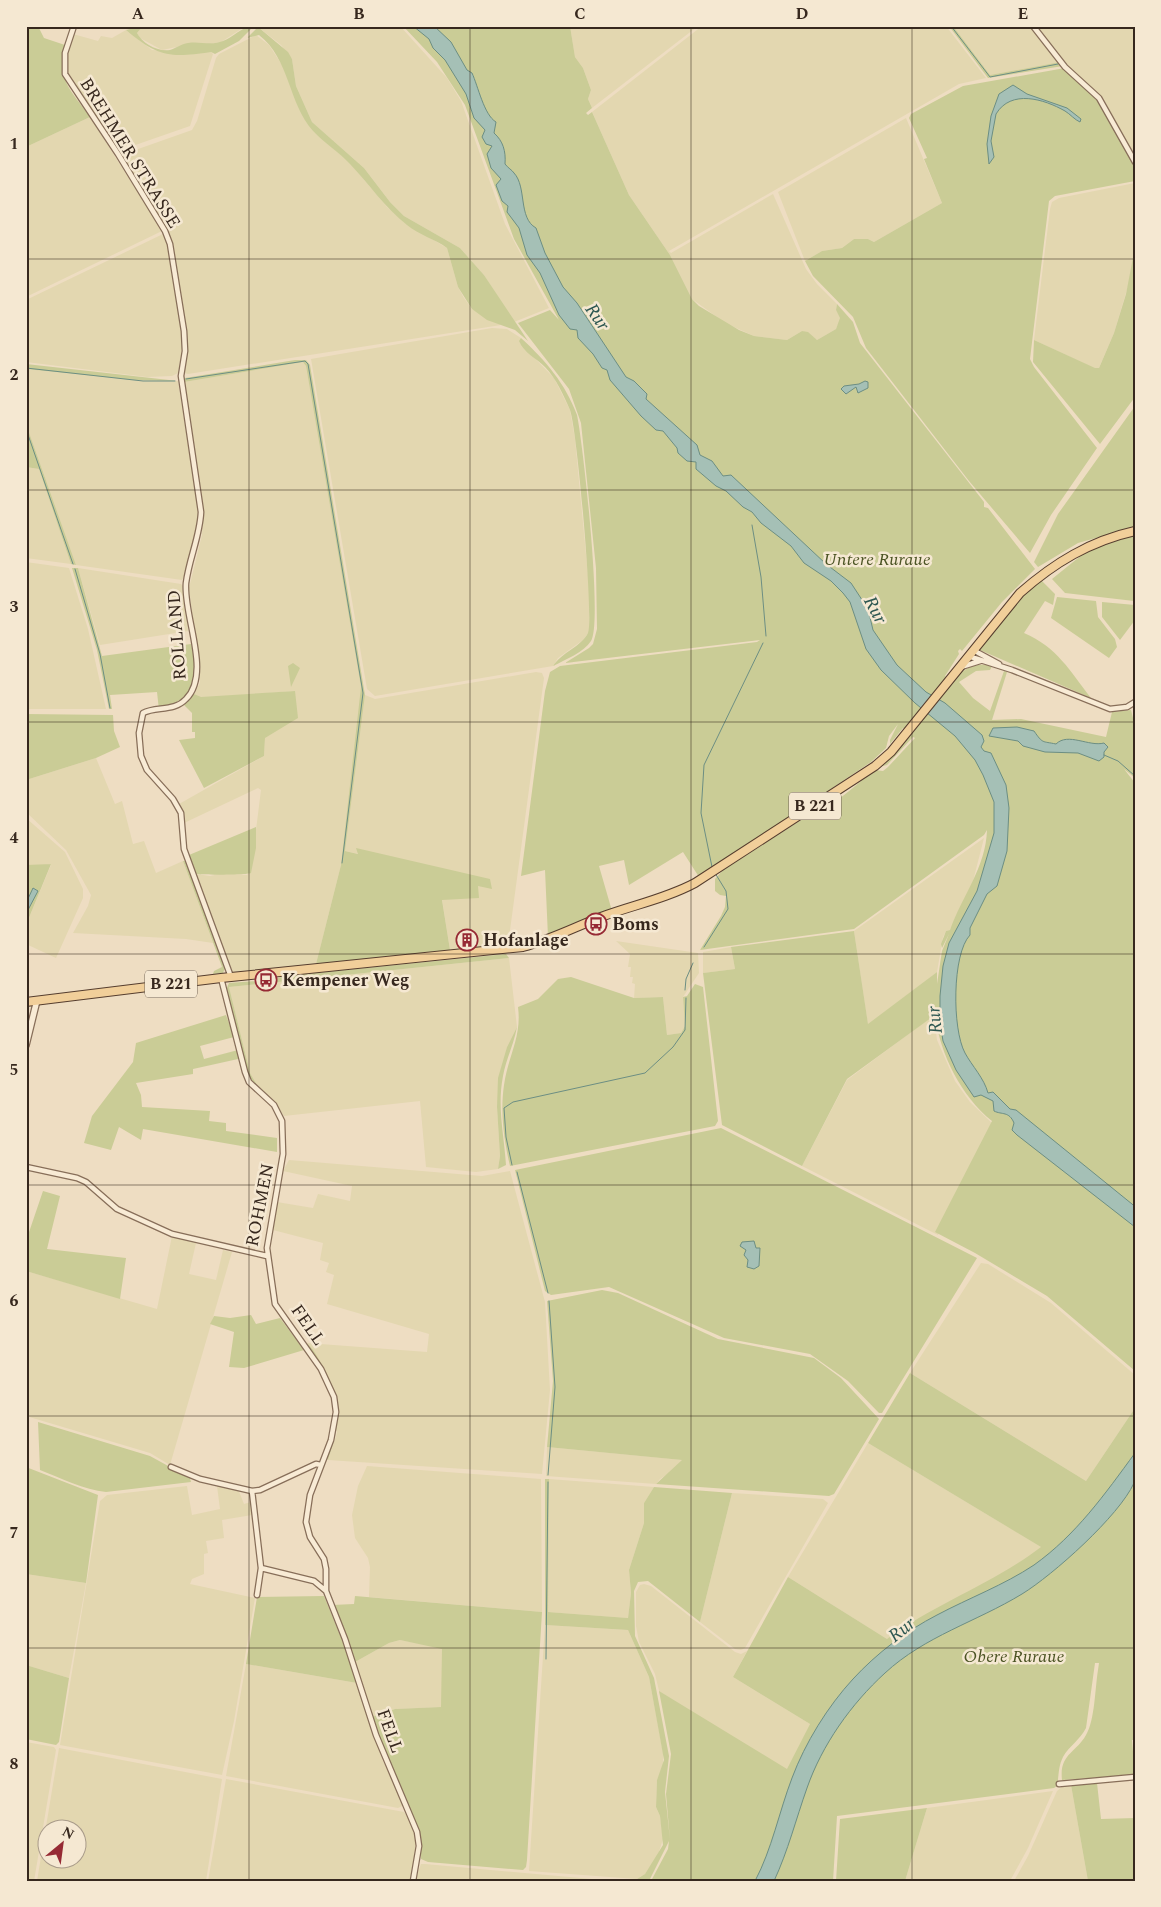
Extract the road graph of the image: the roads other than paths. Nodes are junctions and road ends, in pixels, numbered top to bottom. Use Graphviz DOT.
graph roads {
  1 [pos="74,26"];
  2 [pos="1033,26"];
  3 [pos="1135,162"];
  4 [pos="182,386"];
  5 [pos="1135,531"];
  6 [pos="970,653"];
  7 [pos="983,661"];
  8 [pos="1000,665"];
  9 [pos="958,668"];
  10 [pos="1135,702"];
  11 [pos="231,977"];
  12 [pos="221,978"];
  13 [pos="38,1000"];
  14 [pos="26,1002"];
  15 [pos="26,1045"];
  16 [pos="26,1167"];
  17 [pos="267,1256"];
  18 [pos="321,1465"];
  19 [pos="171,1467"];
  20 [pos="252,1490"];
  21 [pos="261,1568"];
  22 [pos="325,1576"];
  23 [pos="314,1581"];
  24 [pos="326,1591"];
  25 [pos="257,1596"];
  26 [pos="1135,1777"];
  27 [pos="1059,1784"];
  28 [pos="413,1881"];
  1 -- 4 [label="street, BREHMER STRASSE"];
  2 -- 3 [label="street"];
  4 -- 11 [label="street, ROLLAND"];
  5 -- 6 [label="main road, B 221"];
  6 -- 7 [label="street"];
  6 -- 8 [label="street"];
  6 -- 9 [label="main road, B 221"];
  7 -- 8 [label="street"];
  7 -- 9 [label="street"];
  8 -- 10 [label="street"];
  9 -- 11 [label="main road, B 221"];
  11 -- 12 [label="main road, B 221"];
  12 -- 13 [label="main road, B 221"];
  12 -- 17 [label="street, ROHMEN"];
  13 -- 14 [label="main road, B 221"];
  13 -- 15 [label="street"];
  16 -- 17 [label="street, ROHMEN"];
  17 -- 18 [label="street, FELL"];
  18 -- 20 [label="street"];
  18 -- 22 [label="street, FELL"];
  19 -- 20 [label="street"];
  20 -- 21 [label="street"];
  21 -- 23 [label="street, FELL"];
  21 -- 25 [label="street"];
  22 -- 23 [label="street"];
  22 -- 24 [label="street, FELL"];
  23 -- 24 [label="street, FELL"];
  24 -- 28 [label="street, FELL"];
  26 -- 27 [label="street"];
}
